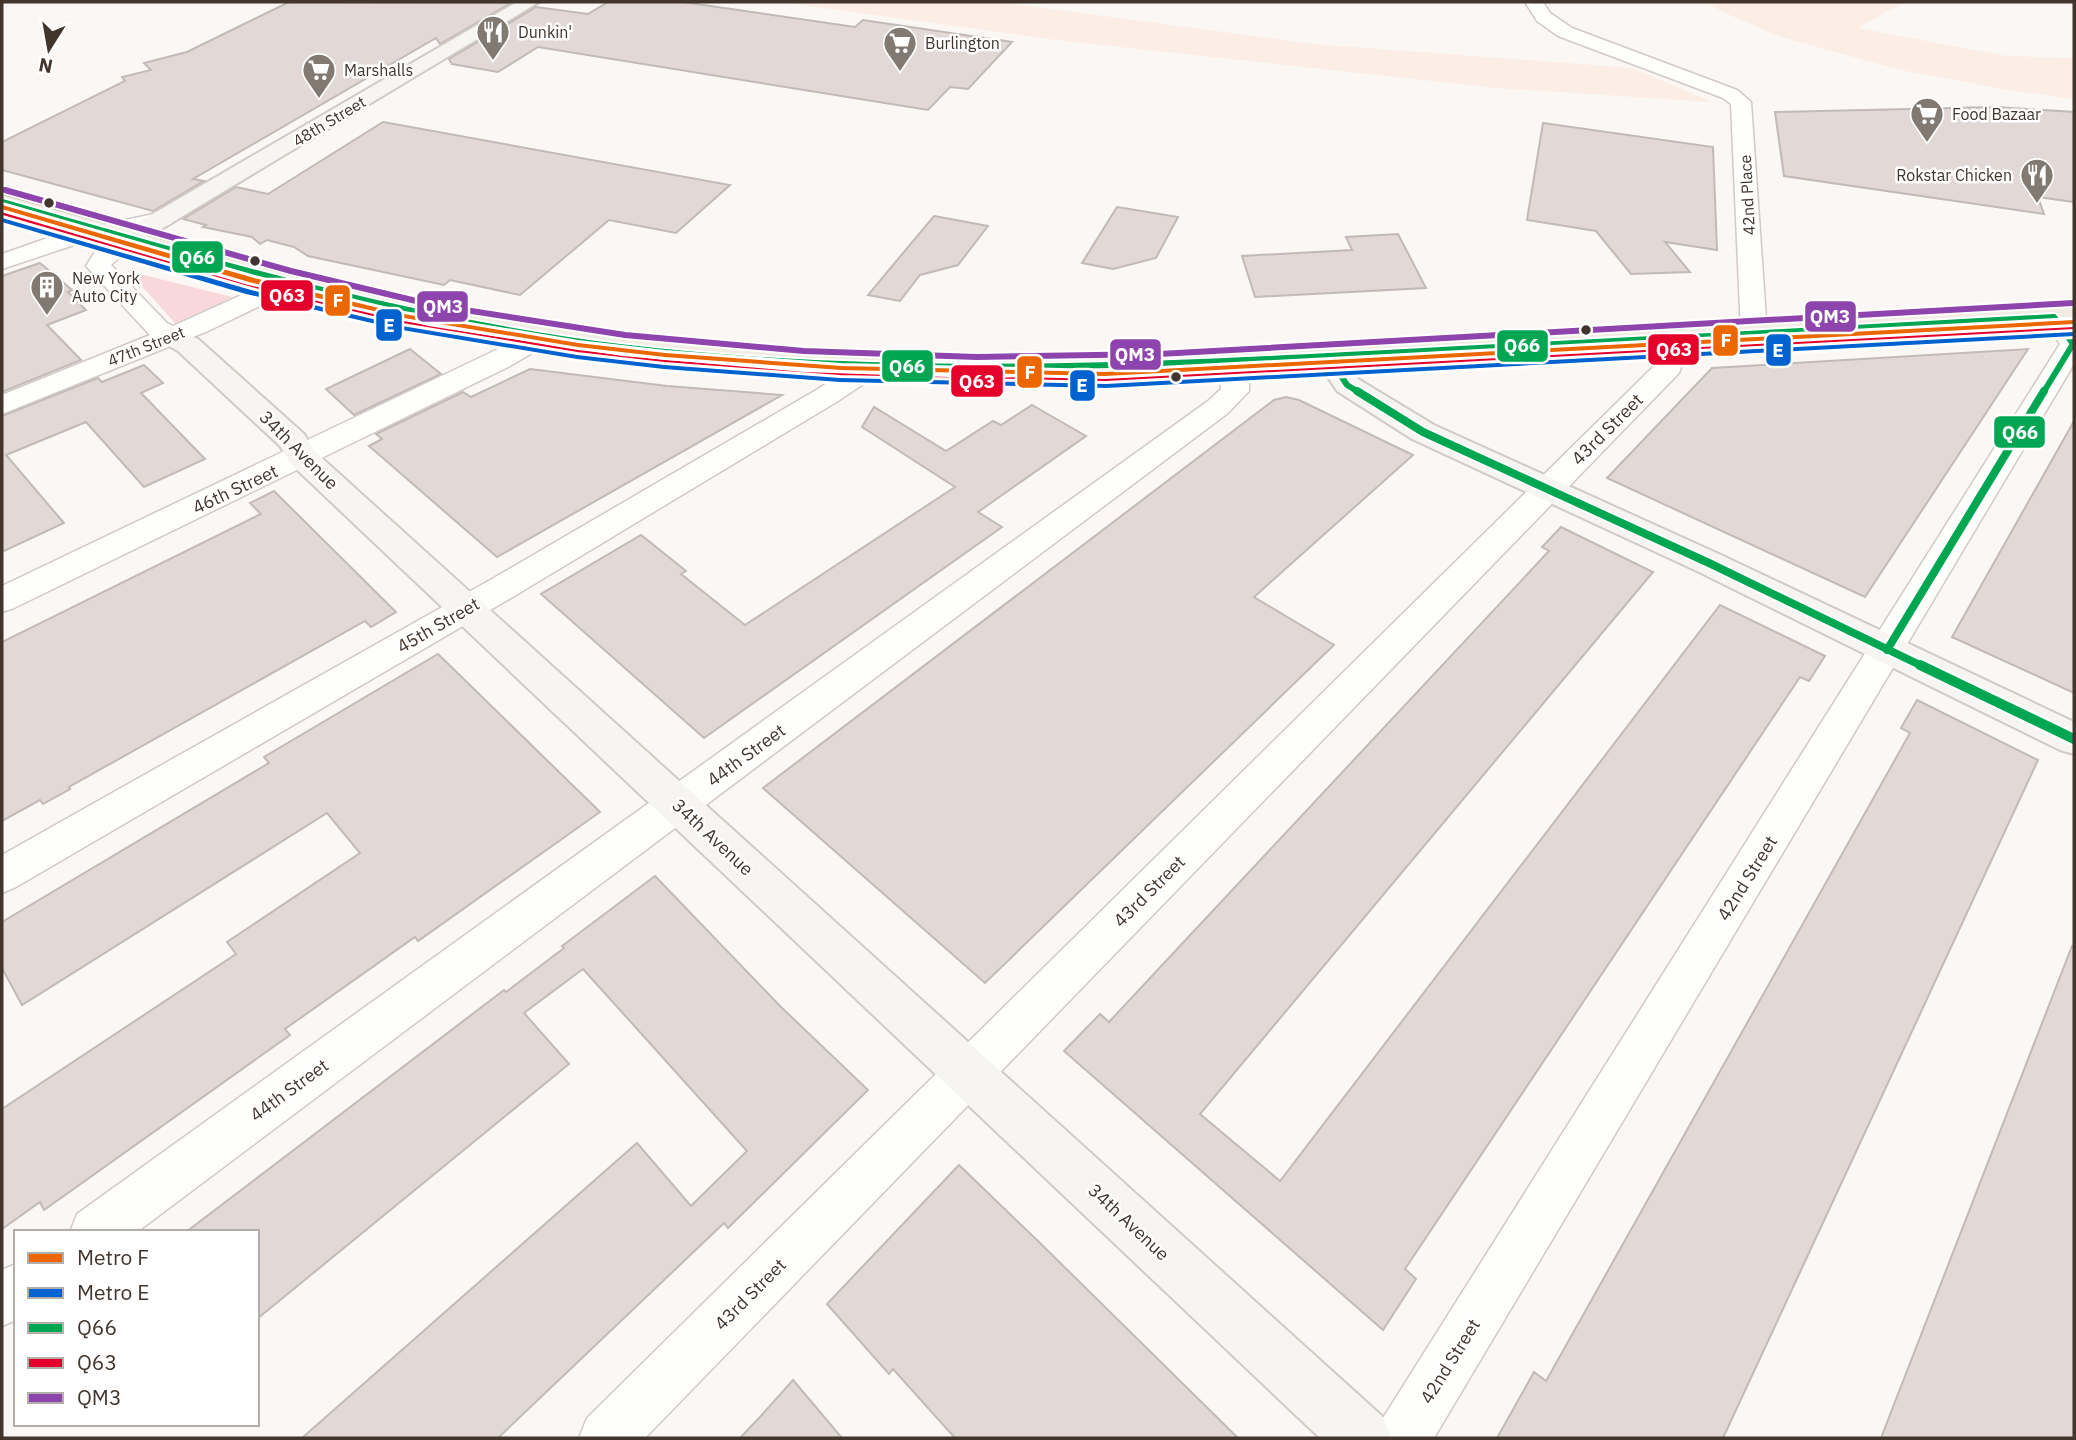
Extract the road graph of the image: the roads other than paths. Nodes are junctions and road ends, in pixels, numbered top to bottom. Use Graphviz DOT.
graph roads {
  1 [pos="530,2"];
  2 [pos="1534,2"];
  3 [pos="2,202"];
  4 [pos="163,219"];
  5 [pos="103,230"];
  6 [pos="129,238"];
  7 [pos="2,262"];
  8 [pos="288,283"];
  9 [pos="2064,316"];
  10 [pos="1754,333"];
  11 [pos="172,336"];
  12 [pos="542,336"];
  13 [pos="1679,337"];
  14 [pos="1328,356"];
  15 [pos="1231,362"];
  16 [pos="870,367"];
  17 [pos="2,405"];
  18 [pos="302,457"];
  19 [pos="1548,489"];
  20 [pos="2,600"];
  21 [pos="466,608"];
  22 [pos="1887,650"];
  23 [pos="2074,739"];
  24 [pos="678,805"];
  25 [pos="2,875"];
  26 [pos="968,1073"];
  27 [pos="98,1230"];
  28 [pos="607,1438"];
  29 [pos="1362,1438"];
  30 [pos="1403,1438"];
  1 -- 4 [label="street, 48th Street"];
  2 -- 10 [label="street, 42nd Place"];
  3 -- 5 [label="main road"];
  4 -- 5 [label="street, 48th Street"];
  4 -- 6 [label="street, 48th Street"];
  5 -- 6 [label="main road"];
  5 -- 7 [label="street, 48th Street"];
  6 -- 8 [label="main road"];
  6 -- 11 [label="street, 34th Avenue"];
  8 -- 11 [label="street, 47th Street"];
  8 -- 12 [label="main road"];
  9 -- 10 [label="main road"];
  9 -- 22 [label="street, 42nd Street"];
  10 -- 13 [label="main road"];
  11 -- 17 [label="street, 47th Street"];
  11 -- 18 [label="street, 34th Avenue"];
  12 -- 16 [label="main road"];
  12 -- 18 [label="street, 46th Street"];
  13 -- 14 [label="main road"];
  13 -- 19 [label="street, 43rd Street"];
  14 -- 15 [label="main road"];
  14 -- 19 [label="street"];
  15 -- 16 [label="main road"];
  15 -- 24 [label="street, 44th Street"];
  16 -- 21 [label="street, 45th Street"];
  18 -- 20 [label="street, 46th Street"];
  18 -- 21 [label="street, 34th Avenue"];
  19 -- 22 [label="street"];
  19 -- 26 [label="street, 43rd Street"];
  21 -- 24 [label="street, 34th Avenue"];
  21 -- 25 [label="street, 45th Street"];
  22 -- 23 [label="street"];
  22 -- 30 [label="street, 42nd Street"];
  24 -- 26 [label="street, 34th Avenue"];
  24 -- 27 [label="street, 44th Street"];
  26 -- 28 [label="street, 43rd Street"];
  26 -- 29 [label="street, 34th Avenue"];
}
